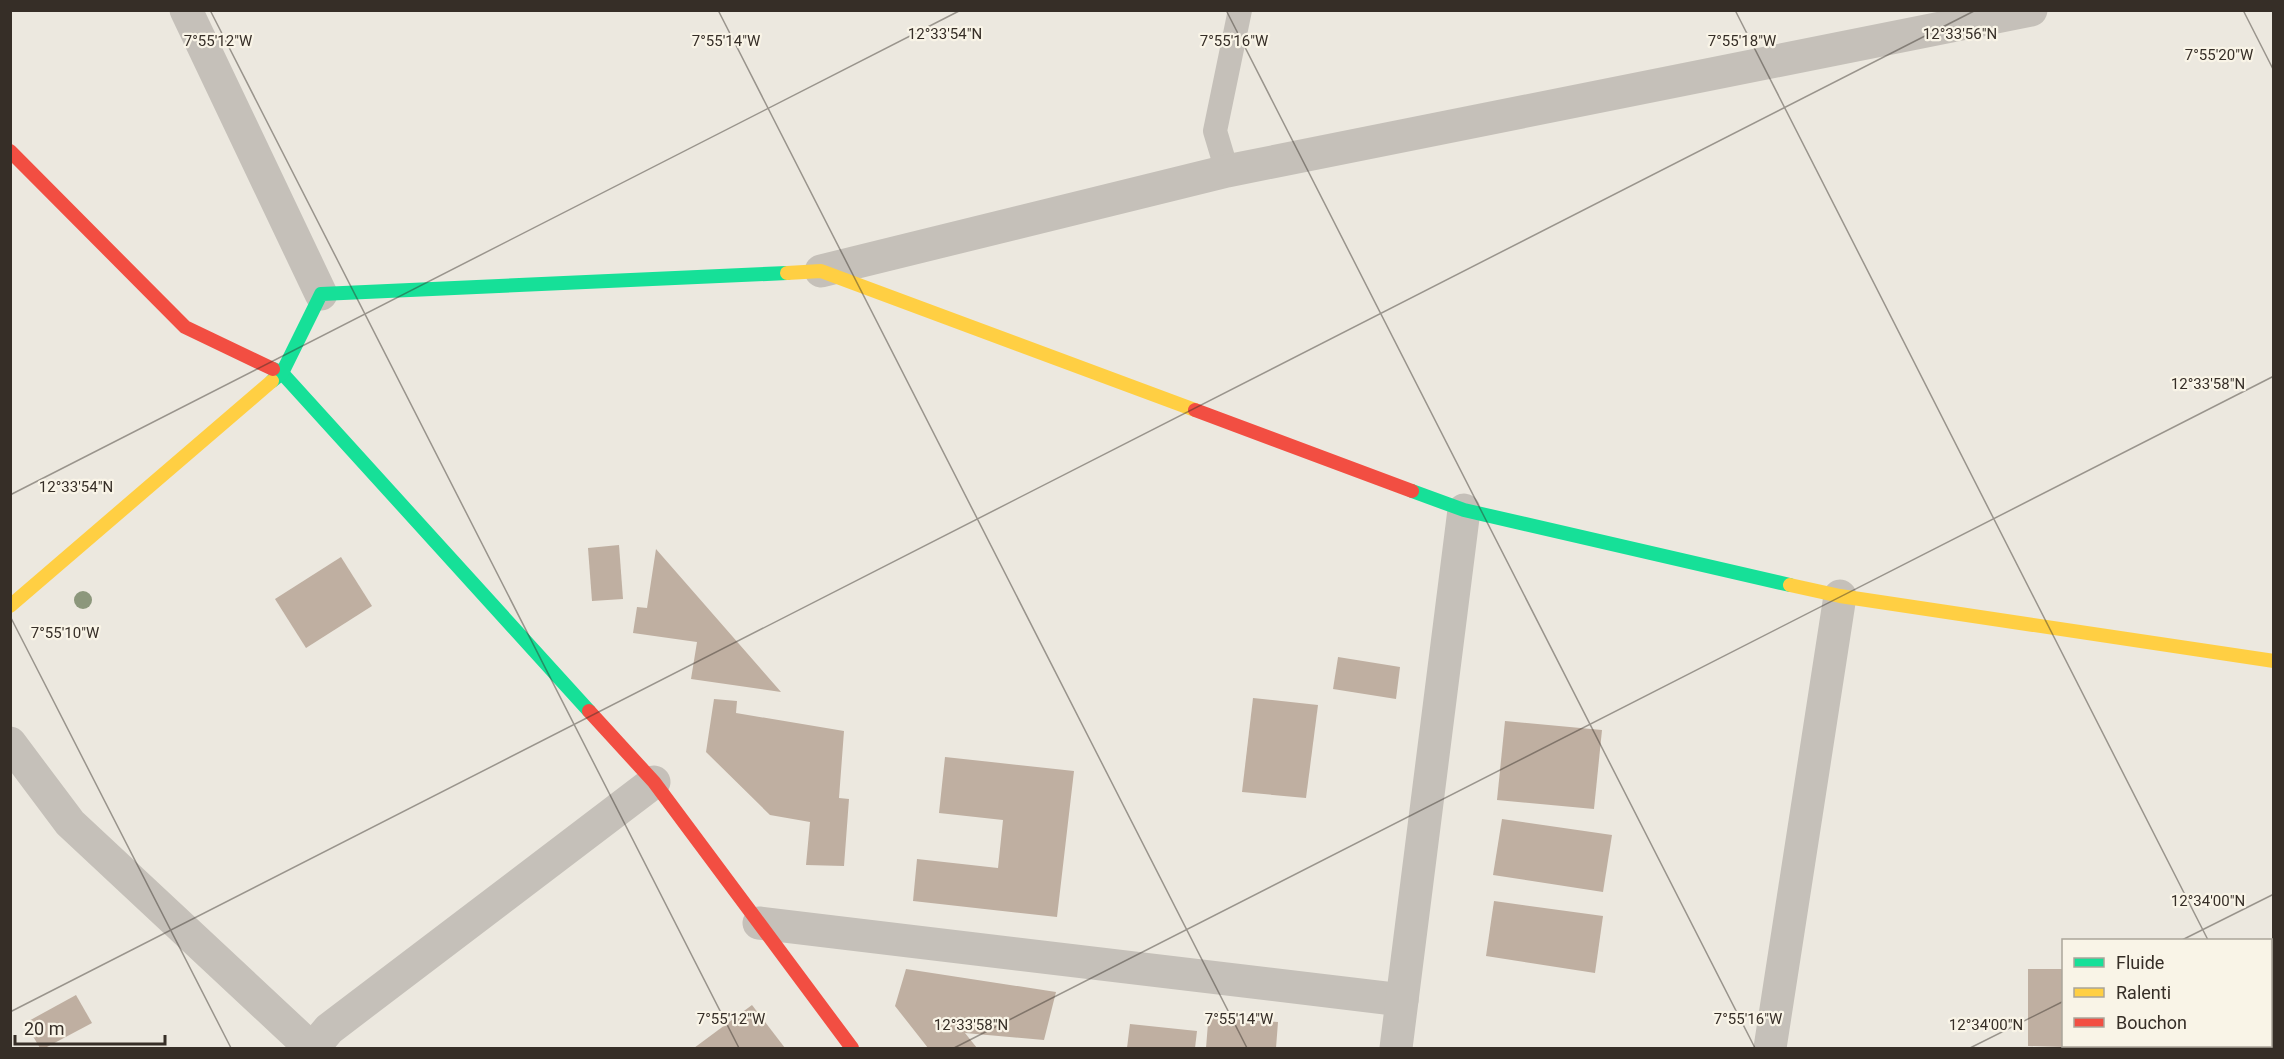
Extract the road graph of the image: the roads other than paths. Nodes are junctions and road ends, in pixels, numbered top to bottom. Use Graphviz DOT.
graph roads {
  1 [pos="186,10"];
  2 [pos="1240,10"];
  3 [pos="2031,10"];
  4 [pos="10,151"];
  5 [pos="1227,171"];
  6 [pos="821,271"];
  7 [pos="321,294"];
  8 [pos="282,373"];
  9 [pos="1464,510"];
  10 [pos="1840,596"];
  11 [pos="10,606"];
  12 [pos="2274,661"];
  13 [pos="10,743"];
  14 [pos="654,782"];
  15 [pos="759,923"];
  16 [pos="1402,1000"];
  17 [pos="312,1048"];
  18 [pos="852,1048"];
  19 [pos="1396,1048"];
  20 [pos="1770,1048"];
  1 -- 7 [label="street"];
  2 -- 5 [label="lane"];
  3 -- 5 [label="street"];
  4 -- 8 [label="street"];
  5 -- 6 [label="street"];
  6 -- 7 [label="street"];
  6 -- 9 [label="street"];
  7 -- 8 [label="street"];
  8 -- 11 [label="street"];
  8 -- 14 [label="street"];
  9 -- 10 [label="street"];
  9 -- 16 [label="street"];
  10 -- 12 [label="street"];
  10 -- 20 [label="street"];
  13 -- 17 [label="street"];
  14 -- 15 [label="street"];
  14 -- 17 [label="street"];
  15 -- 16 [label="street"];
  15 -- 18 [label="street"];
  16 -- 19 [label="street"];
}
